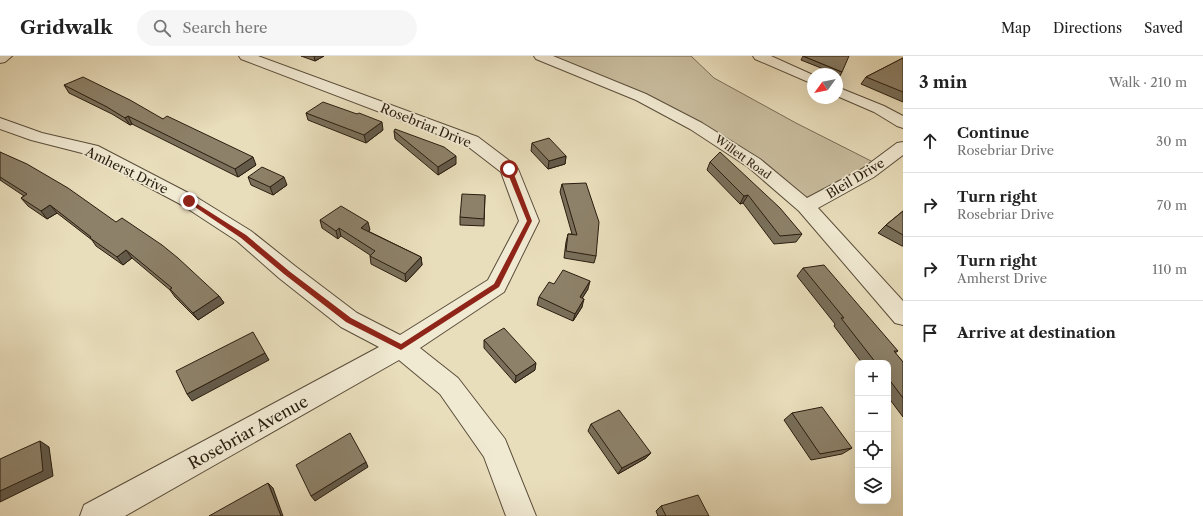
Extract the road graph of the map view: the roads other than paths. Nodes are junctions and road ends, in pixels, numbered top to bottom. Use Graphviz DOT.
graph roads {
  1 [pos="5,56"];
  2 [pos="246,56"];
  3 [pos="541,56"];
  4 [pos="760,56"];
  5 [pos="0,59"];
  6 [pos="807,77"];
  7 [pos="843,94"];
  8 [pos="0,123"];
  9 [pos="903,123"];
  10 [pos="903,147"];
  11 [pos="806,207"];
  12 [pos="903,316"];
  13 [pos="401,347"];
  14 [pos="95,516"];
  15 [pos="521,516"];
  1 -- 5 [label="street"];
  2 -- 13 [label="street, Rosebriar Drive"];
  3 -- 11 [label="street, Willett Road"];
  4 -- 6 [label="street"];
  7 -- 9 [label="street"];
  8 -- 13 [label="street, Amherst Drive"];
  10 -- 11 [label="street, Bleil Drive"];
  11 -- 12 [label="street, Willett Road"];
  13 -- 14 [label="street, Rosebriar Avenue"];
  13 -- 15 [label="street, Amherst Drive"];
}
